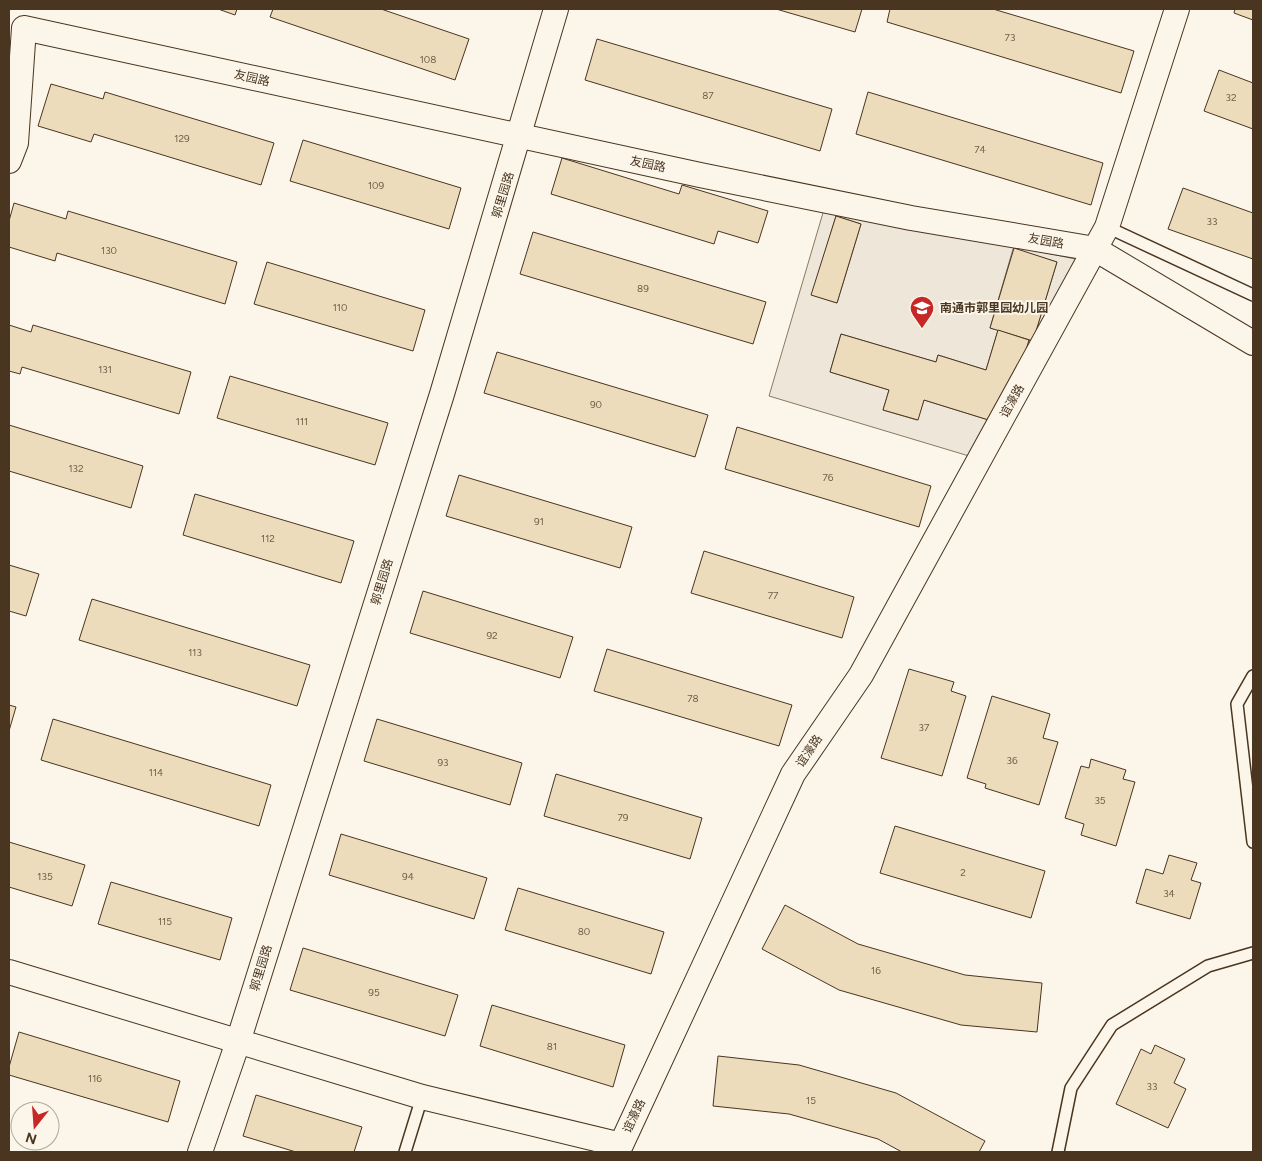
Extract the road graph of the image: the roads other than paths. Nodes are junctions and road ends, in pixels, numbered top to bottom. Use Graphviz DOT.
graph roads {
  1 [pos="556,9"];
  2 [pos="1177,9"];
  3 [pos="520,138"];
  4 [pos="9,161"];
  5 [pos="1107,227"];
  6 [pos="1095,249"];
  7 [pos="1253,295"];
  8 [pos="1253,342"];
  9 [pos="1253,676"];
  10 [pos="1253,842"];
  11 [pos="1253,953"];
  12 [pos="9,972"];
  13 [pos="238,1042"];
  14 [pos="422,1097"];
  15 [pos="200,1152"];
  16 [pos="405,1152"];
  17 [pos="1058,1152"];
  1 -- 3 [label="street, 郭里园路"];
  2 -- 5 [label="street, 谊濠路"];
  3 -- 4 [label="street, 友园路"];
  3 -- 6 [label="street, 友园路"];
  3 -- 13 [label="street, 郭里园路"];
  5 -- 6 [label="street, 谊濠路"];
  5 -- 7 [label="lane"];
  6 -- 8 [label="street, 友园路"];
  6 -- 14 [label="street, 谊濠路"];
  9 -- 10 [label="lane"];
  11 -- 17 [label="lane"];
  12 -- 13 [label="street, 谊濠路"];
  13 -- 14 [label="street, 谊濠路"];
  13 -- 15 [label="street, 郭里园路"];
  14 -- 16 [label="lane"];
}
